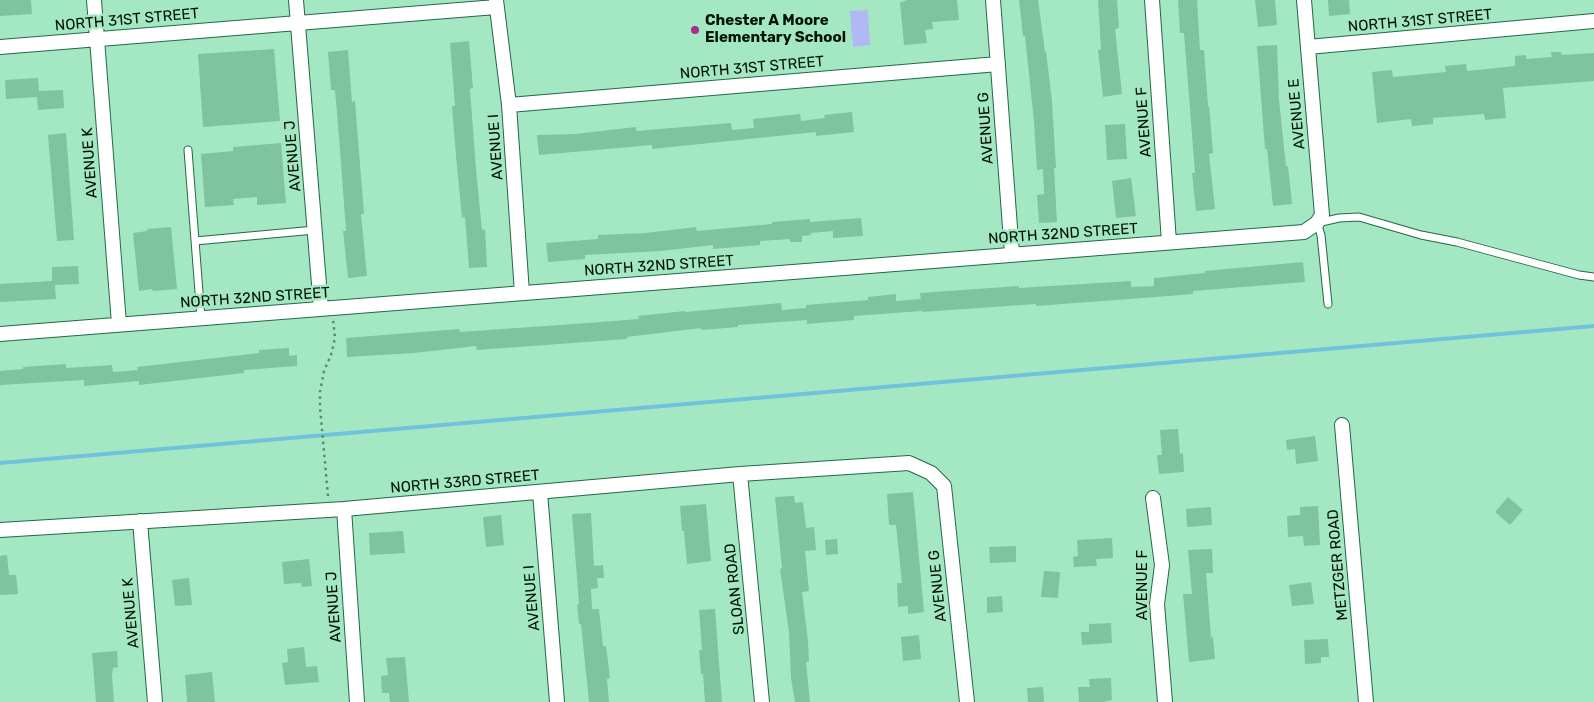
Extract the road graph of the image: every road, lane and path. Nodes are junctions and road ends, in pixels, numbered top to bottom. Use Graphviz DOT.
graph roads {
  1 [pos="94,0"];
  2 [pos="296,0"];
  3 [pos="993,0"];
  4 [pos="1152,0"];
  5 [pos="1304,0"];
  6 [pos="496,4"];
  7 [pos="298,22"];
  8 [pos="1594,22"];
  9 [pos="97,39"];
  10 [pos="0,47"];
  11 [pos="1308,47"];
  12 [pos="998,64"];
  13 [pos="509,105"];
  14 [pos="188,150"];
  15 [pos="1317,223"];
  16 [pos="315,230"];
  17 [pos="195,241"];
  18 [pos="1169,242"];
  19 [pos="1012,254"];
  20 [pos="1594,277"];
  21 [pos="522,293"];
  22 [pos="1328,304"];
  23 [pos="327,308"];
  24 [pos="201,318"];
  25 [pos="119,324"];
  26 [pos="0,334"];
  27 [pos="1342,425"];
  28 [pos="931,473"];
  29 [pos="740,474"];
  30 [pos="540,492"];
  31 [pos="1153,498"];
  32 [pos="344,509"];
  33 [pos="329,510"];
  34 [pos="140,521"];
  35 [pos="0,530"];
  36 [pos="155,702"];
  37 [pos="357,702"];
  38 [pos="557,702"];
  39 [pos="762,702"];
  40 [pos="967,702"];
  41 [pos="1165,702"];
  42 [pos="1366,702"];
  1 -- 9 [label="street, AVENUE K"];
  2 -- 7 [label="street, AVENUE J"];
  3 -- 12 [label="street, AVENUE G"];
  4 -- 18 [label="street, AVENUE F"];
  5 -- 11 [label="street, AVENUE E"];
  6 -- 7 [label="street, NORTH 31ST STREET"];
  6 -- 13 [label="street, AVENUE I"];
  7 -- 9 [label="street, NORTH 31ST STREET"];
  7 -- 16 [label="street, AVENUE J"];
  8 -- 11 [label="street, NORTH 31ST STREET"];
  9 -- 10 [label="street, NORTH 31ST STREET"];
  9 -- 25 [label="street, AVENUE K"];
  11 -- 15 [label="street, AVENUE E"];
  12 -- 13 [label="street, NORTH 31ST STREET"];
  12 -- 19 [label="street, AVENUE G"];
  13 -- 21 [label="street, AVENUE I"];
  14 -- 17 [label="lane"];
  15 -- 18 [label="street, NORTH 32ND STREET"];
  15 -- 20 [label="lane"];
  15 -- 22 [label="lane"];
  16 -- 17 [label="lane"];
  16 -- 23 [label="street, AVENUE J"];
  17 -- 24 [label="lane"];
  18 -- 19 [label="street, NORTH 32ND STREET"];
  19 -- 21 [label="street, NORTH 32ND STREET"];
  21 -- 23 [label="street, NORTH 32ND STREET"];
  23 -- 24 [label="street, NORTH 32ND STREET"];
  23 -- 33 [label="path"];
  24 -- 25 [label="street, NORTH 32ND STREET"];
  25 -- 26 [label="street, NORTH 32ND STREET"];
  27 -- 42 [label="street, METZGER ROAD"];
  28 -- 29 [label="street, NORTH 33RD STREET"];
  28 -- 40 [label="street, AVENUE G"];
  29 -- 30 [label="street, NORTH 33RD STREET"];
  29 -- 39 [label="street, SLOAN ROAD"];
  30 -- 32 [label="street, NORTH 33RD STREET"];
  30 -- 38 [label="street, AVENUE I"];
  31 -- 41 [label="street, AVENUE F"];
  32 -- 33 [label="street, NORTH 33RD STREET"];
  32 -- 37 [label="street, AVENUE J"];
  33 -- 34 [label="street, NORTH 33RD STREET"];
  34 -- 35 [label="street, NORTH 33RD STREET"];
  34 -- 36 [label="street, AVENUE K"];
}
